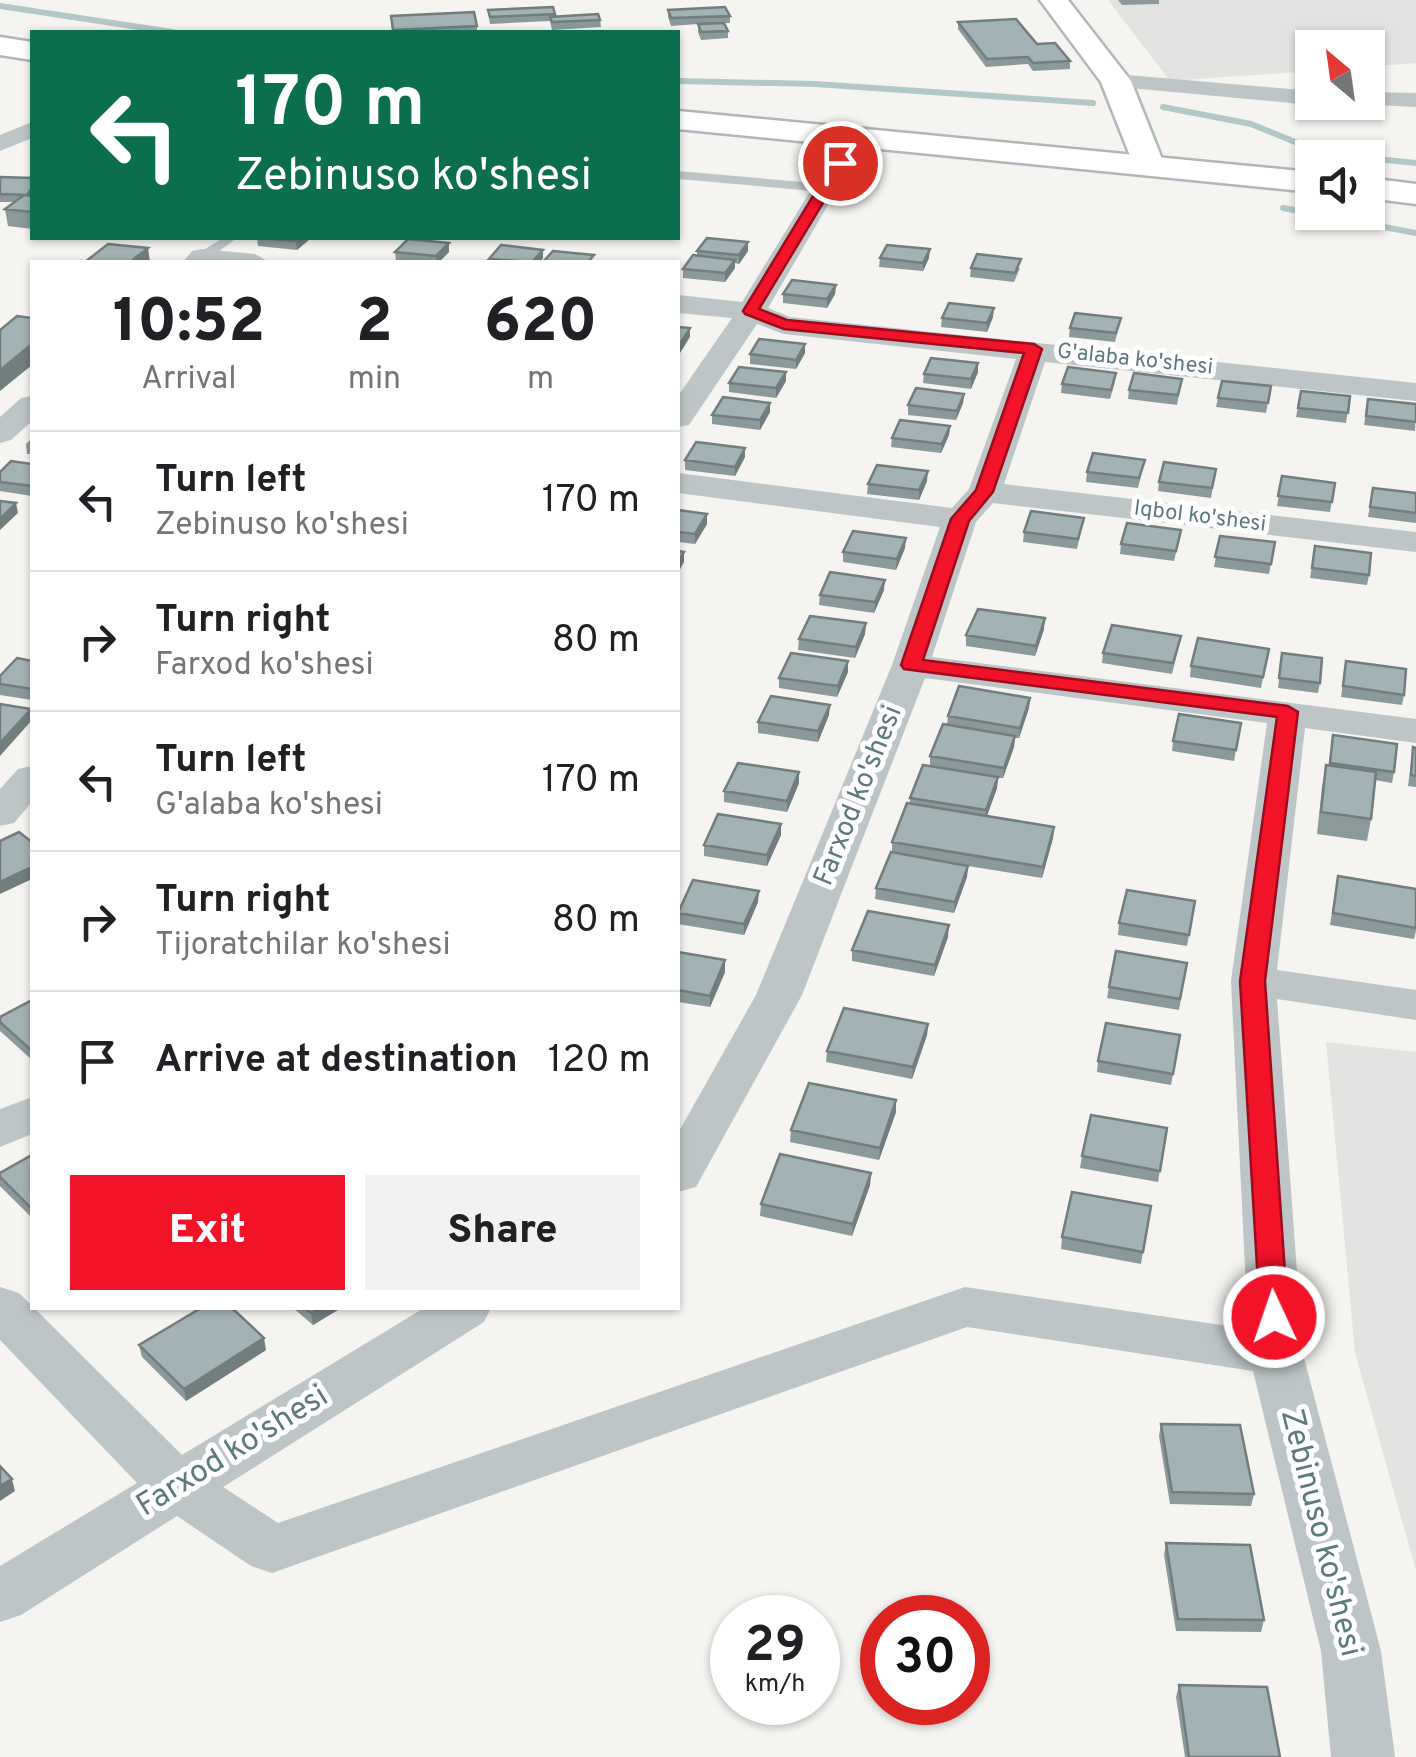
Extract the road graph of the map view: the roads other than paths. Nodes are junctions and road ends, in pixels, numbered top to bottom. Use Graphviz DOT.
graph roads {
  1 [pos="1054,0"];
  2 [pos="0,46"];
  3 [pos="30,51"];
  4 [pos="1116,81"];
  5 [pos="1295,97"];
  6 [pos="1385,99"];
  7 [pos="1416,100"];
  8 [pos="680,120"];
  9 [pos="30,130"];
  10 [pos="855,138"];
  11 [pos="0,144"];
  12 [pos="1148,164"];
  13 [pos="680,175"];
  14 [pos="1295,180"];
  15 [pos="825,188"];
  16 [pos="1385,190"];
  17 [pos="1416,194"];
  18 [pos="228,240"];
  19 [pos="200,260"];
  20 [pos="680,304"];
  21 [pos="750,311"];
  22 [pos="1034,349"];
  23 [pos="1416,392"];
  24 [pos="30,407"];
  25 [pos="680,415"];
  26 [pos="0,433"];
  27 [pos="680,483"];
  28 [pos="972,506"];
  29 [pos="1416,542"];
  30 [pos="911,665"];
  31 [pos="1288,712"];
  32 [pos="1416,731"];
  33 [pos="30,780"];
  34 [pos="0,814"];
  35 [pos="1252,981"];
  36 [pos="1416,1004"];
  37 [pos="30,1114"];
  38 [pos="0,1130"];
  39 [pos="680,1172"];
  40 [pos="0,1308"];
  41 [pos="462,1310"];
  42 [pos="1276,1354"];
  43 [pos="176,1487"];
  44 [pos="0,1597"];
  45 [pos="1362,1757"];
  1 -- 4 [label="main road"];
  2 -- 3 [label="main road"];
  4 -- 5 [label="street"];
  4 -- 12 [label="main road"];
  6 -- 7 [label="street"];
  8 -- 10 [label="main road"];
  9 -- 11 [label="street"];
  10 -- 12 [label="main road"];
  10 -- 15 [label="street"];
  12 -- 14 [label="main road"];
  13 -- 15 [label="lane"];
  15 -- 21 [label="street"];
  16 -- 17 [label="main road"];
  18 -- 19 [label="lane"];
  20 -- 21 [label="street, G'alaba ko'shesi"];
  21 -- 22 [label="street, G'alaba ko'shesi"];
  21 -- 25 [label="street"];
  22 -- 23 [label="street, G'alaba ko'shesi"];
  22 -- 28 [label="street, Farxod ko'shesi"];
  24 -- 26 [label="street"];
  27 -- 28 [label="street"];
  28 -- 29 [label="street, Iqbol ko'shesi"];
  28 -- 30 [label="street, Farxod ko'shesi"];
  30 -- 31 [label="street"];
  30 -- 39 [label="street, Farxod ko'shesi"];
  31 -- 32 [label="street"];
  31 -- 35 [label="street, Zebinuso ko'shesi"];
  33 -- 34 [label="street"];
  35 -- 36 [label="street"];
  35 -- 42 [label="street, Zebinuso ko'shesi"];
  37 -- 38 [label="street"];
  40 -- 43 [label="street"];
  41 -- 43 [label="street, Farxod ko'shesi"];
  42 -- 43 [label="street"];
  42 -- 45 [label="street, Zebinuso ko'shesi"];
  43 -- 44 [label="street, Farxod ko'shesi"];
}
